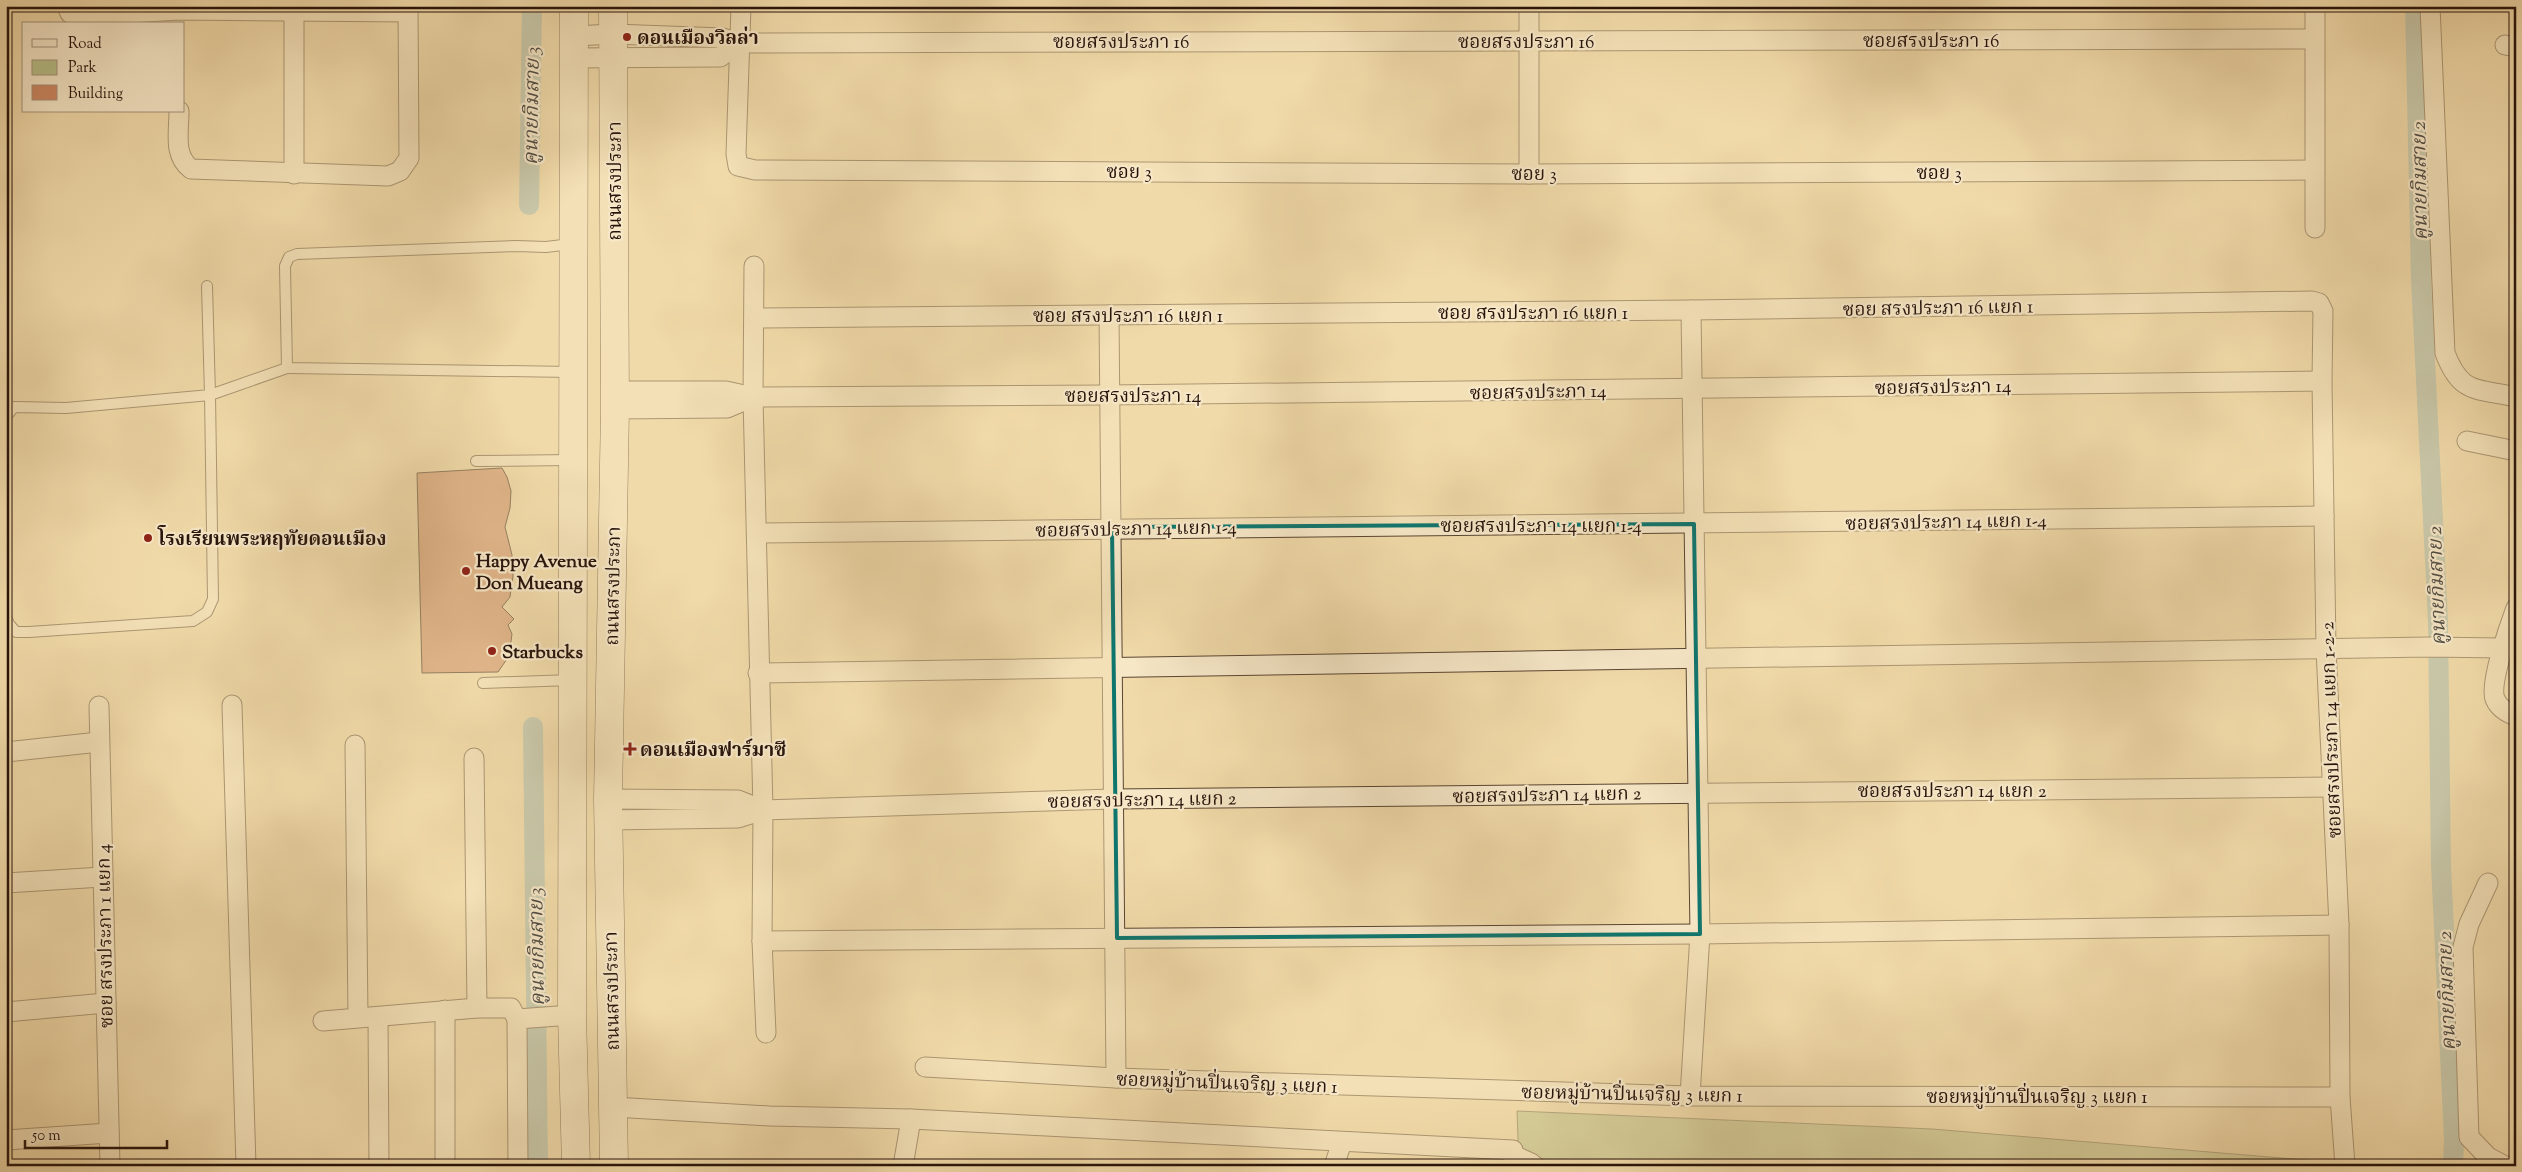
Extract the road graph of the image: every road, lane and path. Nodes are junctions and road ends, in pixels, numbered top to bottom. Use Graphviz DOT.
graph roads {
  1 [pos="67,6"];
  2 [pos="574,6"];
  3 [pos="613,6"];
  4 [pos="741,6"];
  5 [pos="1529,6"];
  6 [pos="2315,6"];
  7 [pos="2430,6"];
  8 [pos="294,8"];
  9 [pos="408,9"];
  10 [pos="179,13"];
  11 [pos="2314,39"];
  12 [pos="1528,41"];
  13 [pos="739,43"];
  14 [pos="614,46"];
  15 [pos="574,48"];
  16 [pos="179,112"];
  17 [pos="2313,170"];
  18 [pos="294,174"];
  19 [pos="1529,174"];
  20 [pos="2315,228"];
  21 [pos="559,245"];
  22 [pos="754,266"];
  23 [pos="207,286"];
  24 [pos="2312,301"];
  25 [pos="1691,310"];
  26 [pos="1109,315"];
  27 [pos="755,318"];
  28 [pos="287,368"];
  29 [pos="574,372"];
  30 [pos="2322,381"];
  31 [pos="1692,389"];
  32 [pos="210,395"];
  33 [pos="1108,395"];
  34 [pos="754,397"];
  35 [pos="2516,397"];
  36 [pos="614,400"];
  37 [pos="6,417"];
  38 [pos="2467,441"];
  39 [pos="2516,451"];
  40 [pos="573,460"];
  41 [pos="476,461"];
  42 [pos="2324,516"];
  43 [pos="1694,524"];
  44 [pos="1112,527"];
  45 [pos="758,532"];
  46 [pos="2516,608"];
  47 [pos="6,616"];
  48 [pos="2501,648"];
  49 [pos="2326,650"];
  50 [pos="1695,658"];
  51 [pos="1112,668"];
  52 [pos="758,673"];
  53 [pos="572,680"];
  54 [pos="483,684"];
  55 [pos="232,705"];
  56 [pos="99,706"];
  57 [pos="2516,716"];
  58 [pos="99,742"];
  59 [pos="355,745"];
  60 [pos="6,752"];
  61 [pos="474,758"];
  62 [pos="2332,787"];
  63 [pos="1697,792"];
  64 [pos="1113,799"];
  65 [pos="609,809"];
  66 [pos="763,810"];
  67 [pos="102,877"];
  68 [pos="6,882"];
  69 [pos="2488,883"];
  70 [pos="2339,925"];
  71 [pos="1700,934"];
  72 [pos="1116,938"];
  73 [pos="762,941"];
  74 [pos="106,1003"];
  75 [pos="477,1008"];
  76 [pos="445,1010"];
  77 [pos="6,1012"];
  78 [pos="563,1015"];
  79 [pos="358,1017"];
  80 [pos="378,1018"];
  81 [pos="524,1018"];
  82 [pos="323,1021"];
  83 [pos="766,1032"];
  84 [pos="925,1067"];
  85 [pos="1116,1078"];
  86 [pos="1690,1096"];
  87 [pos="2340,1097"];
  88 [pos="613,1106"];
  89 [pos="911,1119"];
  90 [pos="109,1133"];
  91 [pos="6,1140"];
  92 [pos="1342,1142"];
  93 [pos="1514,1158"];
  94 [pos="110,1166"];
  95 [pos="246,1166"];
  96 [pos="379,1166"];
  97 [pos="445,1166"];
  98 [pos="518,1166"];
  99 [pos="576,1166"];
  100 [pos="614,1166"];
  101 [pos="903,1166"];
  102 [pos="1334,1166"];
  103 [pos="1542,1166"];
  104 [pos="2345,1166"];
  105 [pos="2506,1166"];
  1 -- 10 [label="street"];
  2 -- 15 [label="main road, ถนนสรงประภา"];
  3 -- 14 [label="main road, ถนนสรงประภา"];
  4 -- 13 [label="street"];
  5 -- 12 [label="street"];
  6 -- 11 [label="street"];
  7 -- 35 [label="street"];
  8 -- 9 [label="street"];
  8 -- 10 [label="street"];
  8 -- 18 [label="street"];
  9 -- 18 [label="street"];
  11 -- 12 [label="street, ซอยสรงประภา 16"];
  11 -- 17 [label="street"];
  12 -- 13 [label="street, ซอยสรงประภา 16"];
  12 -- 19 [label="street"];
  13 -- 14 [label="street, ซอยสรงประภา 16"];
  13 -- 19 [label="street, ซอย 3"];
  14 -- 15 [label="street, ซอยสรงประภา 16"];
  14 -- 36 [label="main road, ถนนสรงประภา"];
  15 -- 21 [label="main road, ถนนสรงประภา"];
  16 -- 18 [label="street"];
  17 -- 19 [label="street, ซอย 3"];
  17 -- 20 [label="street"];
  21 -- 28 [label="lane"];
  21 -- 29 [label="main road, ถนนสรงประภา"];
  22 -- 27 [label="street"];
  23 -- 32 [label="lane"];
  24 -- 25 [label="street, ซอย สรงประภา 16 แยก 1"];
  24 -- 30 [label="street, ซอยสรงประภา 14 แยก 1-2-2"];
  25 -- 26 [label="street, ซอย สรงประภา 16 แยก 1"];
  25 -- 31 [label="street"];
  26 -- 27 [label="street, ซอย สรงประภา 16 แยก 1"];
  26 -- 33 [label="street"];
  27 -- 34 [label="street"];
  28 -- 29 [label="lane"];
  28 -- 32 [label="lane"];
  29 -- 40 [label="main road, ถนนสรงประภา"];
  30 -- 31 [label="street, ซอยสรงประภา 14"];
  30 -- 42 [label="street, ซอยสรงประภา 14 แยก 1-2-2"];
  31 -- 33 [label="street, ซอยสรงประภา 14"];
  31 -- 43 [label="street"];
  32 -- 37 [label="lane"];
  32 -- 47 [label="lane"];
  33 -- 34 [label="street, ซอยสรงประภา 14"];
  33 -- 44 [label="street"];
  34 -- 36 [label="street, ซอยสรงประภา 14"];
  34 -- 45 [label="street"];
  36 -- 65 [label="main road, ถนนสรงประภา"];
  38 -- 39 [label="street"];
  40 -- 41 [label="lane"];
  40 -- 53 [label="main road, ถนนสรงประภา"];
  42 -- 43 [label="street, ซอยสรงประภา 14 แยก 1-4"];
  42 -- 49 [label="street, ซอยสรงประภา 14 แยก 1-2-2"];
  43 -- 44 [label="street, ซอยสรงประภา 14 แยก 1-4"];
  43 -- 50 [label="street"];
  44 -- 45 [label="street, ซอยสรงประภา 14 แยก 1-4"];
  44 -- 51 [label="street"];
  45 -- 52 [label="street"];
  46 -- 48 [label="street"];
  48 -- 49 [label="street"];
  48 -- 57 [label="street"];
  49 -- 50 [label="street"];
  49 -- 62 [label="street, ซอยสรงประภา 14 แยก 1-2-2"];
  50 -- 51 [label="street"];
  50 -- 63 [label="street"];
  51 -- 52 [label="street"];
  51 -- 64 [label="street"];
  52 -- 66 [label="street"];
  53 -- 54 [label="lane"];
  53 -- 78 [label="main road, ถนนสรงประภา"];
  55 -- 95 [label="street"];
  56 -- 58 [label="street, ซอย สรงประภา 1 แยก 4"];
  58 -- 60 [label="street"];
  58 -- 67 [label="street, ซอย สรงประภา 1 แยก 4"];
  59 -- 79 [label="street"];
  61 -- 75 [label="street"];
  62 -- 63 [label="street, ซอยสรงประภา 14 แยก 2"];
  62 -- 70 [label="street, ซอยสรงประภา 14 แยก 1-2-2"];
  63 -- 64 [label="street, ซอยสรงประภา 14 แยก 2"];
  63 -- 71 [label="street"];
  64 -- 66 [label="street, ซอยสรงประภา 14 แยก 2"];
  64 -- 72 [label="street"];
  65 -- 66 [label="street"];
  65 -- 88 [label="main road, ถนนสรงประภา"];
  66 -- 73 [label="street"];
  67 -- 68 [label="street"];
  67 -- 74 [label="street, ซอย สรงประภา 1 แยก 4"];
  69 -- 105 [label="street"];
  70 -- 71 [label="street"];
  70 -- 87 [label="street, ซอยสรงประภา 14 แยก 1-2-2"];
  71 -- 72 [label="street"];
  71 -- 86 [label="street"];
  72 -- 73 [label="street"];
  72 -- 85 [label="street"];
  73 -- 83 [label="street"];
  74 -- 77 [label="street"];
  74 -- 90 [label="street, ซอย สรงประภา 1 แยก 4"];
  75 -- 76 [label="street"];
  75 -- 81 [label="street"];
  76 -- 80 [label="street"];
  76 -- 97 [label="street"];
  78 -- 81 [label="street"];
  78 -- 99 [label="main road, ถนนสรงประภา"];
  79 -- 80 [label="street"];
  79 -- 82 [label="street"];
  80 -- 96 [label="street"];
  81 -- 98 [label="street"];
  84 -- 85 [label="street, ซอยหมู่บ้านปิ่นเจริญ 3 แยก 1"];
  85 -- 86 [label="street, ซอยหมู่บ้านปิ่นเจริญ 3 แยก 1"];
  86 -- 87 [label="street, ซอยหมู่บ้านปิ่นเจริญ 3 แยก 1"];
  87 -- 104 [label="street, ซอยสรงประภา 14 แยก 1-2-2"];
  88 -- 89 [label="street"];
  88 -- 100 [label="main road, ถนนสรงประภา"];
  89 -- 92 [label="street"];
  89 -- 101 [label="street"];
  90 -- 91 [label="street"];
  90 -- 94 [label="street, ซอย สรงประภา 1 แยก 4"];
  92 -- 93 [label="street"];
  92 -- 102 [label="street"];
  93 -- 103 [label="lane"];
}
